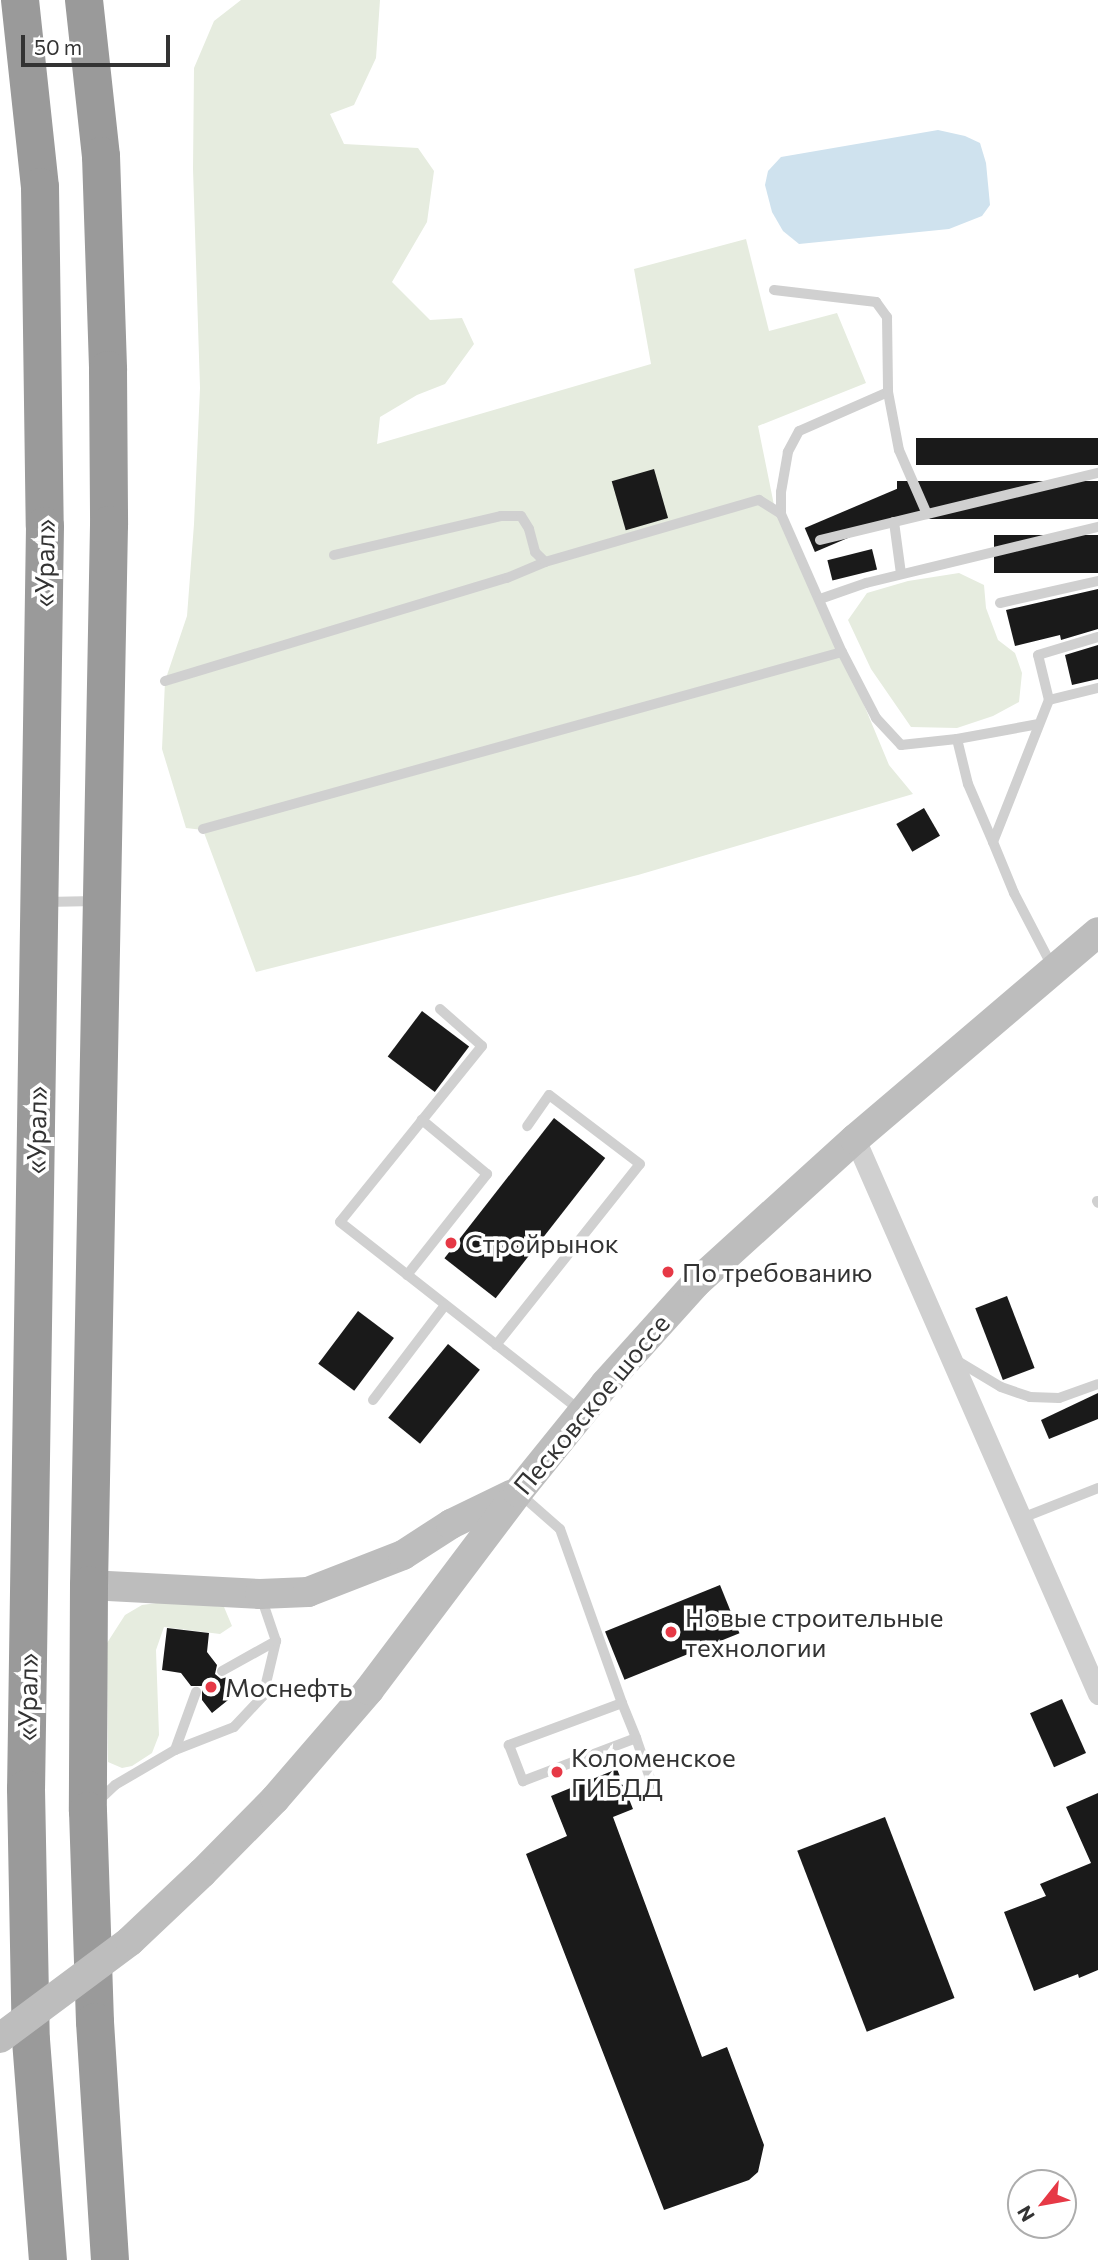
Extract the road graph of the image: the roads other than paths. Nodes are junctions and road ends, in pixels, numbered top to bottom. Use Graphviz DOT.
graph roads {
  1 [pos="20,0"];
  2 [pos="84,0"];
  3 [pos="774,290"];
  4 [pos="888,392"];
  5 [pos="1098,473"];
  6 [pos="781,514"];
  7 [pos="927,514"];
  8 [pos="894,522"];
  9 [pos="1098,527"];
  10 [pos="820,540"];
  11 [pos="334,555"];
  12 [pos="545,562"];
  13 [pos="901,574"];
  14 [pos="1098,581"];
  15 [pos="820,599"];
  16 [pos="1000,603"];
  17 [pos="1098,637"];
  18 [pos="842,652"];
  19 [pos="165,681"];
  20 [pos="1098,688"];
  21 [pos="1049,700"];
  22 [pos="1039,724"];
  23 [pos="957,739"];
  24 [pos="203,830"];
  25 [pos="993,842"];
  26 [pos="102,901"];
  27 [pos="40,902"];
  28 [pos="1098,932"];
  29 [pos="1053,969"];
  30 [pos="440,1009"];
  31 [pos="422,1120"];
  32 [pos="527,1126"];
  33 [pos="855,1139"];
  34 [pos="407,1275"];
  35 [pos="445,1305"];
  36 [pos="496,1345"];
  37 [pos="953,1359"];
  38 [pos="1098,1384"];
  39 [pos="373,1400"];
  40 [pos="583,1413"];
  41 [pos="1098,1488"];
  42 [pos="518,1492"];
  43 [pos="1022,1518"];
  44 [pos="451,1524"];
  45 [pos="476,1546"];
  46 [pos="89,1585"];
  47 [pos="260,1594"];
  48 [pos="276,1641"];
  49 [pos="222,1671"];
  50 [pos="196,1692"];
  51 [pos="1098,1693"];
  52 [pos="622,1703"];
  53 [pos="636,1738"];
  54 [pos="175,1750"];
  55 [pos="652,1784"];
  56 [pos="88,1811"];
  57 [pos="0,2038"];
  58 [pos="48,2260"];
  59 [pos="110,2260"];
  1 -- 27 [label="highway, «Урал»"];
  2 -- 26 [label="highway"];
  3 -- 4 [label="lane"];
  4 -- 6 [label="lane"];
  4 -- 7 [label="lane"];
  5 -- 7 [label="lane"];
  6 -- 12 [label="lane"];
  6 -- 15 [label="lane"];
  7 -- 8 [label="lane"];
  8 -- 10 [label="lane"];
  8 -- 13 [label="lane"];
  9 -- 13 [label="lane"];
  11 -- 12 [label="lane"];
  12 -- 19 [label="lane"];
  13 -- 15 [label="lane"];
  14 -- 16 [label="lane"];
  15 -- 18 [label="lane"];
  17 -- 21 [label="lane"];
  18 -- 23 [label="lane"];
  18 -- 24 [label="lane"];
  20 -- 21 [label="lane"];
  21 -- 22 [label="lane"];
  22 -- 23 [label="lane"];
  22 -- 25 [label="lane"];
  23 -- 25 [label="lane"];
  25 -- 29 [label="lane"];
  26 -- 27 [label="lane"];
  26 -- 46 [label="highway"];
  27 -- 58 [label="highway, «Урал»"];
  28 -- 29 [label="street, Песковское шоссе"];
  29 -- 33 [label="street, Песковское шоссе"];
  30 -- 31 [label="lane"];
  31 -- 34 [label="lane"];
  31 -- 34 [label="lane"];
  32 -- 36 [label="lane"];
  33 -- 37 [label="street"];
  33 -- 40 [label="street, Песковское шоссе"];
  34 -- 35 [label="lane"];
  35 -- 36 [label="lane"];
  35 -- 39 [label="lane"];
  36 -- 40 [label="lane"];
  37 -- 38 [label="lane"];
  37 -- 43 [label="street"];
  40 -- 42 [label="street, Песковское шоссе"];
  41 -- 43 [label="lane"];
  42 -- 44 [label="street"];
  42 -- 45 [label="street, Песковское шоссе"];
  42 -- 52 [label="lane"];
  43 -- 51 [label="street"];
  44 -- 45 [label="street"];
  44 -- 47 [label="street"];
  45 -- 57 [label="street, Песковское шоссе, bridge"];
  46 -- 47 [label="street"];
  46 -- 56 [label="highway"];
  47 -- 48 [label="lane"];
  48 -- 49 [label="lane"];
  48 -- 54 [label="lane"];
  50 -- 54 [label="lane"];
  52 -- 53 [label="lane"];
  52 -- 53 [label="lane"];
  53 -- 55 [label="lane"];
  54 -- 56 [label="lane"];
  56 -- 59 [label="highway"];
}
